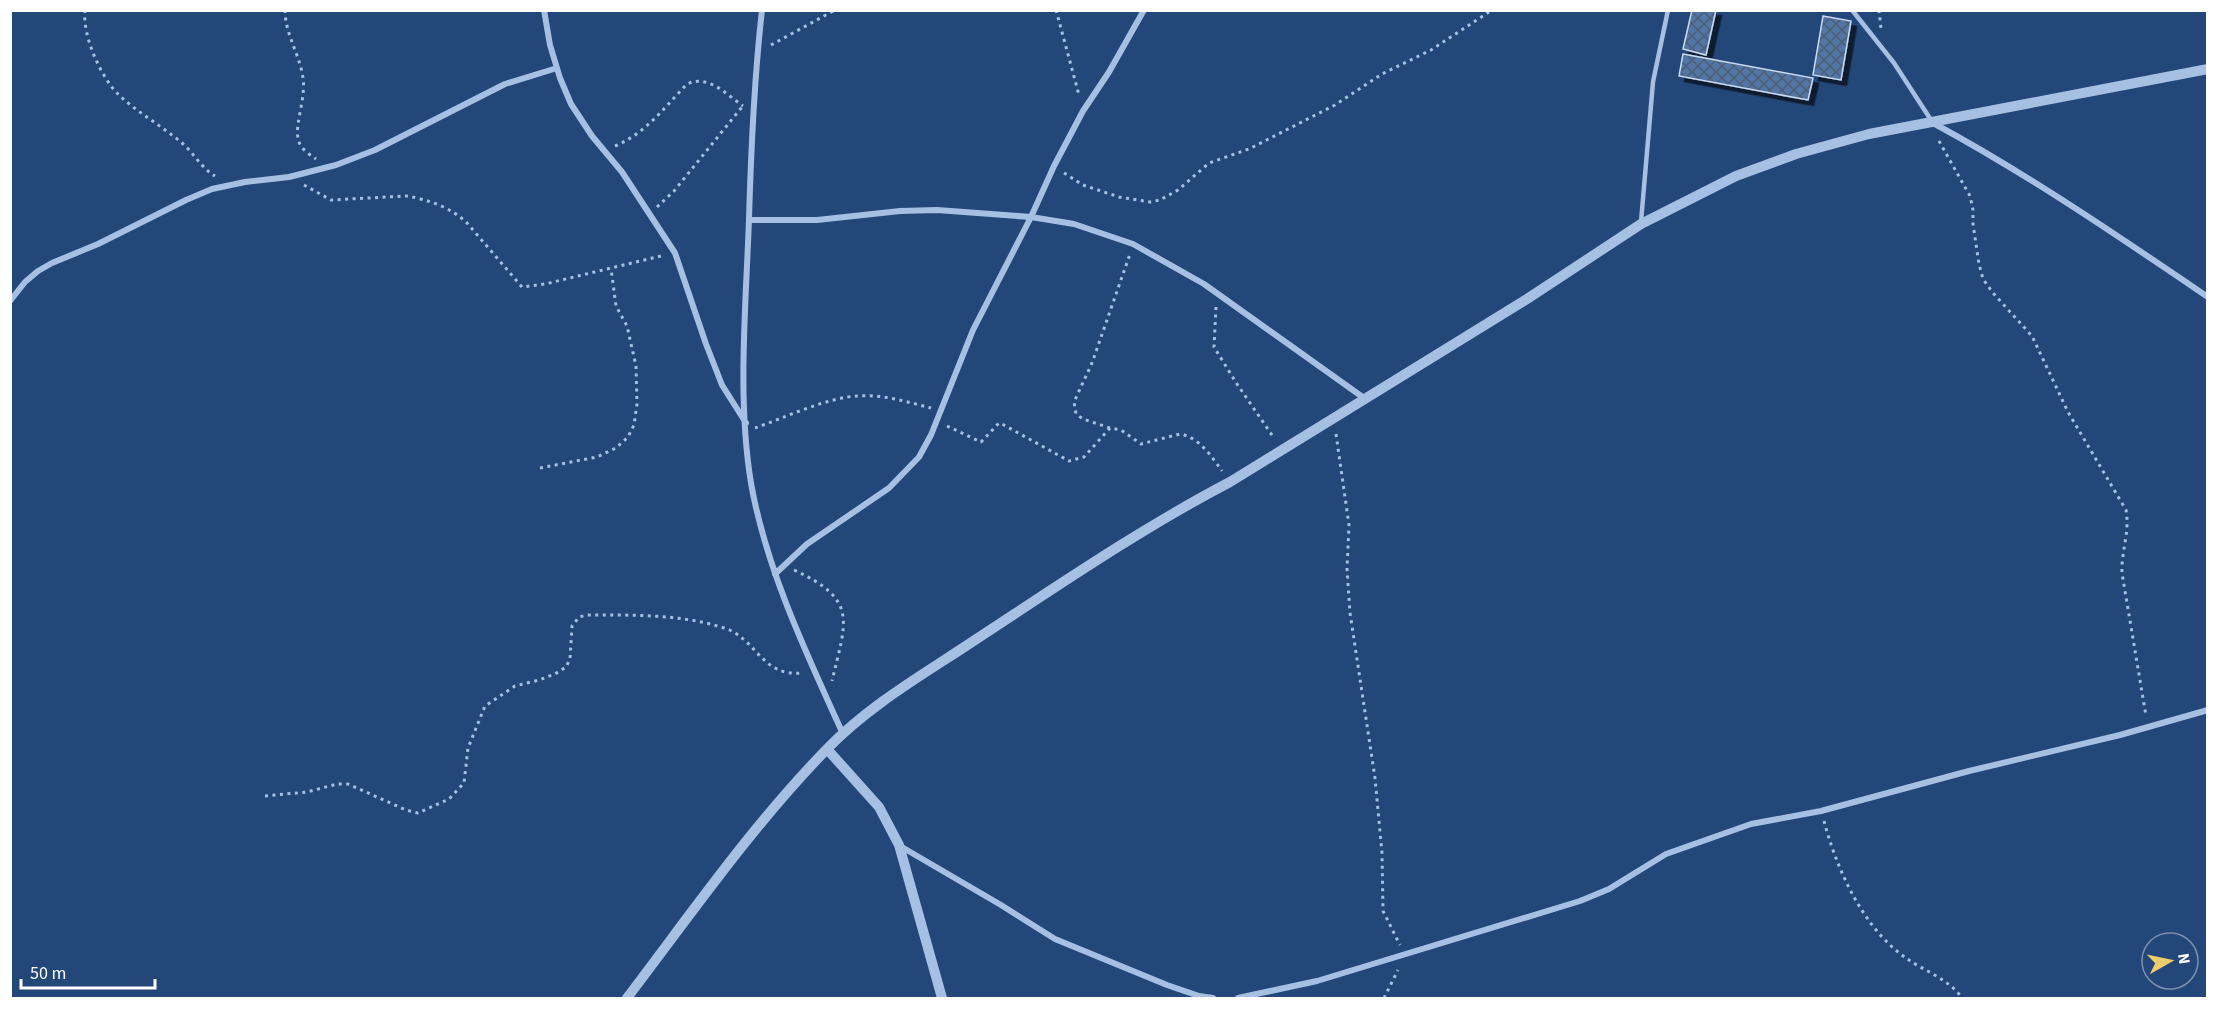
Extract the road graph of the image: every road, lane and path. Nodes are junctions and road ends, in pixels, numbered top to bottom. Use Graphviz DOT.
graph roads {
  1 [pos="85,10"];
  2 [pos="285,10"];
  3 [pos="544,10"];
  4 [pos="762,10"];
  5 [pos="835,10"];
  6 [pos="1056,10"];
  7 [pos="1144,10"];
  8 [pos="1492,10"];
  9 [pos="1668,10"];
  10 [pos="1852,10"];
  11 [pos="757,53"];
  12 [pos="556,68"];
  13 [pos="2208,69"];
  14 [pos="754,92"];
  15 [pos="743,106"];
  16 [pos="1083,111"];
  17 [pos="753,116"];
  18 [pos="1929,123"];
  19 [pos="604,150"];
  20 [pos="1054,166"];
  21 [pos="327,167"];
  22 [pos="289,177"];
  23 [pos="233,185"];
  24 [pos="650,214"];
  25 [pos="1031,217"];
  26 [pos="749,219"];
  27 [pos="1641,224"];
  28 [pos="1133,244"];
  29 [pos="675,253"];
  30 [pos="610,268"];
  31 [pos="1216,292"];
  32 [pos="2208,297"];
  33 [pos="10,301"];
  34 [pos="1364,398"];
  35 [pos="941,411"];
  36 [pos="1333,417"];
  37 [pos="937,421"];
  38 [pos="746,424"];
  39 [pos="1110,428"];
  40 [pos="746,432"];
  41 [pos="1282,449"];
  42 [pos="540,468"];
  43 [pos="1230,482"];
  44 [pos="783,566"];
  45 [pos="775,574"];
  46 [pos="815,672"];
  47 [pos="827,700"];
  48 [pos="2208,710"];
  49 [pos="2148,727"];
  50 [pos="843,734"];
  51 [pos="826,749"];
  52 [pos="265,796"];
  53 [pos="1821,811"];
  54 [pos="899,845"];
  55 [pos="1405,955"];
  56 [pos="627,999"];
  57 [pos="942,999"];
  58 [pos="1213,999"];
  59 [pos="1238,999"];
  60 [pos="1384,999"];
  61 [pos="1962,999"];
  1 -- 23 [label="path"];
  2 -- 21 [label="path"];
  3 -- 12 [label="street"];
  4 -- 11 [label="street"];
  5 -- 11 [label="path"];
  6 -- 16 [label="path"];
  7 -- 16 [label="street"];
  8 -- 20 [label="path"];
  9 -- 27 [label="lane"];
  10 -- 18 [label="lane"];
  11 -- 14 [label="street"];
  12 -- 19 [label="street"];
  12 -- 21 [label="street"];
  13 -- 18 [label="street"];
  14 -- 15 [label="path"];
  14 -- 17 [label="street"];
  15 -- 17 [label="path"];
  15 -- 19 [label="path"];
  15 -- 24 [label="path"];
  16 -- 20 [label="street"];
  17 -- 26 [label="street"];
  18 -- 27 [label="street"];
  18 -- 32 [label="street"];
  18 -- 49 [label="path"];
  19 -- 24 [label="street"];
  20 -- 25 [label="street"];
  21 -- 22 [label="street"];
  22 -- 23 [label="street"];
  22 -- 30 [label="path"];
  23 -- 33 [label="street"];
  24 -- 29 [label="street"];
  25 -- 26 [label="street"];
  25 -- 28 [label="street"];
  25 -- 35 [label="street"];
  26 -- 38 [label="street"];
  27 -- 34 [label="street"];
  28 -- 31 [label="street"];
  28 -- 39 [label="path"];
  29 -- 30 [label="path"];
  29 -- 38 [label="street"];
  30 -- 42 [label="path"];
  31 -- 34 [label="street"];
  31 -- 41 [label="path"];
  34 -- 36 [label="street"];
  35 -- 37 [label="street"];
  35 -- 40 [label="path"];
  36 -- 41 [label="street"];
  36 -- 55 [label="path"];
  37 -- 39 [label="path"];
  37 -- 44 [label="street"];
  38 -- 40 [label="street"];
  39 -- 43 [label="path"];
  40 -- 45 [label="street"];
  41 -- 43 [label="street"];
  43 -- 50 [label="street"];
  44 -- 45 [label="street"];
  44 -- 47 [label="path"];
  45 -- 46 [label="street"];
  46 -- 47 [label="street"];
  46 -- 52 [label="path"];
  47 -- 50 [label="street"];
  48 -- 49 [label="street"];
  49 -- 53 [label="street"];
  50 -- 51 [label="street"];
  51 -- 54 [label="street"];
  51 -- 56 [label="street"];
  53 -- 55 [label="street"];
  53 -- 61 [label="path"];
  54 -- 57 [label="street"];
  54 -- 58 [label="street"];
  55 -- 59 [label="street"];
  55 -- 60 [label="path"];
}
